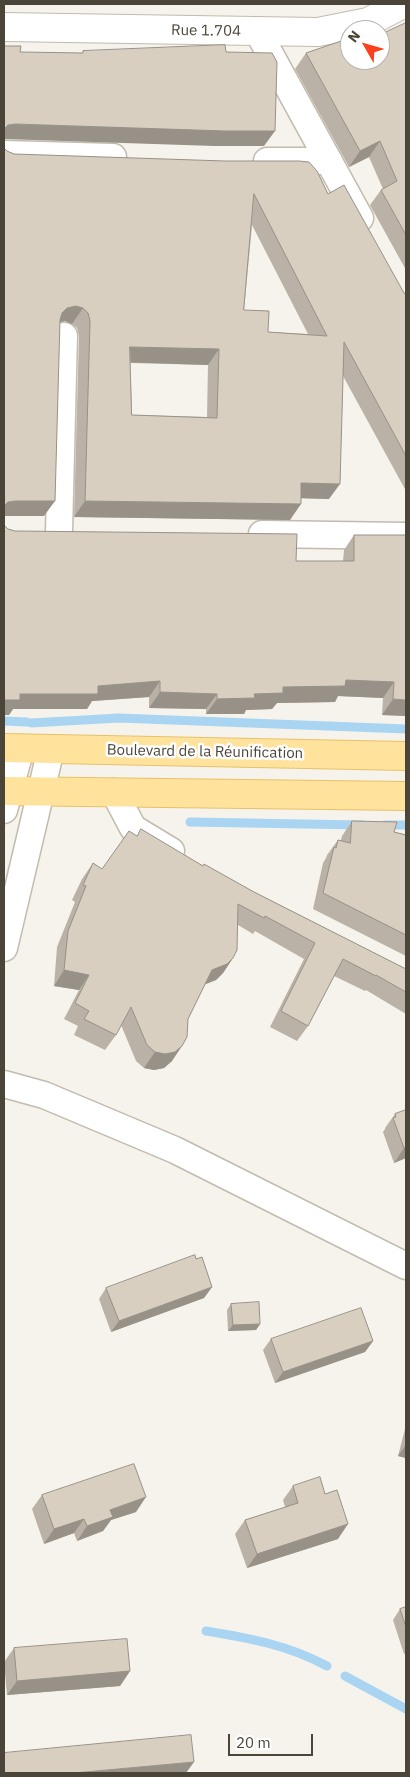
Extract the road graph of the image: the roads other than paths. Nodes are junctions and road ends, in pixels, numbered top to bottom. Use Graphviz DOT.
graph roads {
  1 [pos="403,4"];
  2 [pos="4,28"];
  3 [pos="258,32"];
  4 [pos="4,154"];
  5 [pos="134,158"];
  6 [pos="242,161"];
  7 [pos="328,161"];
  8 [pos="370,236"];
  9 [pos="64,336"];
  10 [pos="31,532"];
  11 [pos="237,534"];
  12 [pos="406,536"];
  13 [pos="12,748"];
  14 [pos="51,749"];
  15 [pos="406,756"];
  16 [pos="40,791"];
  17 [pos="114,792"];
  18 [pos="406,796"];
  19 [pos="6,797"];
  20 [pos="191,862"];
  21 [pos="4,948"];
  22 [pos="4,1084"];
  23 [pos="406,1266"];
  1 -- 3 [label="street, Rue 1.704"];
  2 -- 3 [label="street, Rue 1.704"];
  3 -- 7 [label="street"];
  4 -- 5 [label="street"];
  6 -- 7 [label="street"];
  7 -- 8 [label="street"];
  9 -- 10 [label="street"];
  11 -- 12 [label="street"];
  13 -- 14 [label="main road, Boulevard de la Réunification"];
  13 -- 19 [label="street"];
  14 -- 15 [label="main road, Boulevard de la Réunification"];
  14 -- 16 [label="street"];
  16 -- 17 [label="main road"];
  16 -- 19 [label="main road"];
  16 -- 21 [label="street"];
  17 -- 18 [label="main road"];
  17 -- 20 [label="street"];
  22 -- 23 [label="street"];
}
